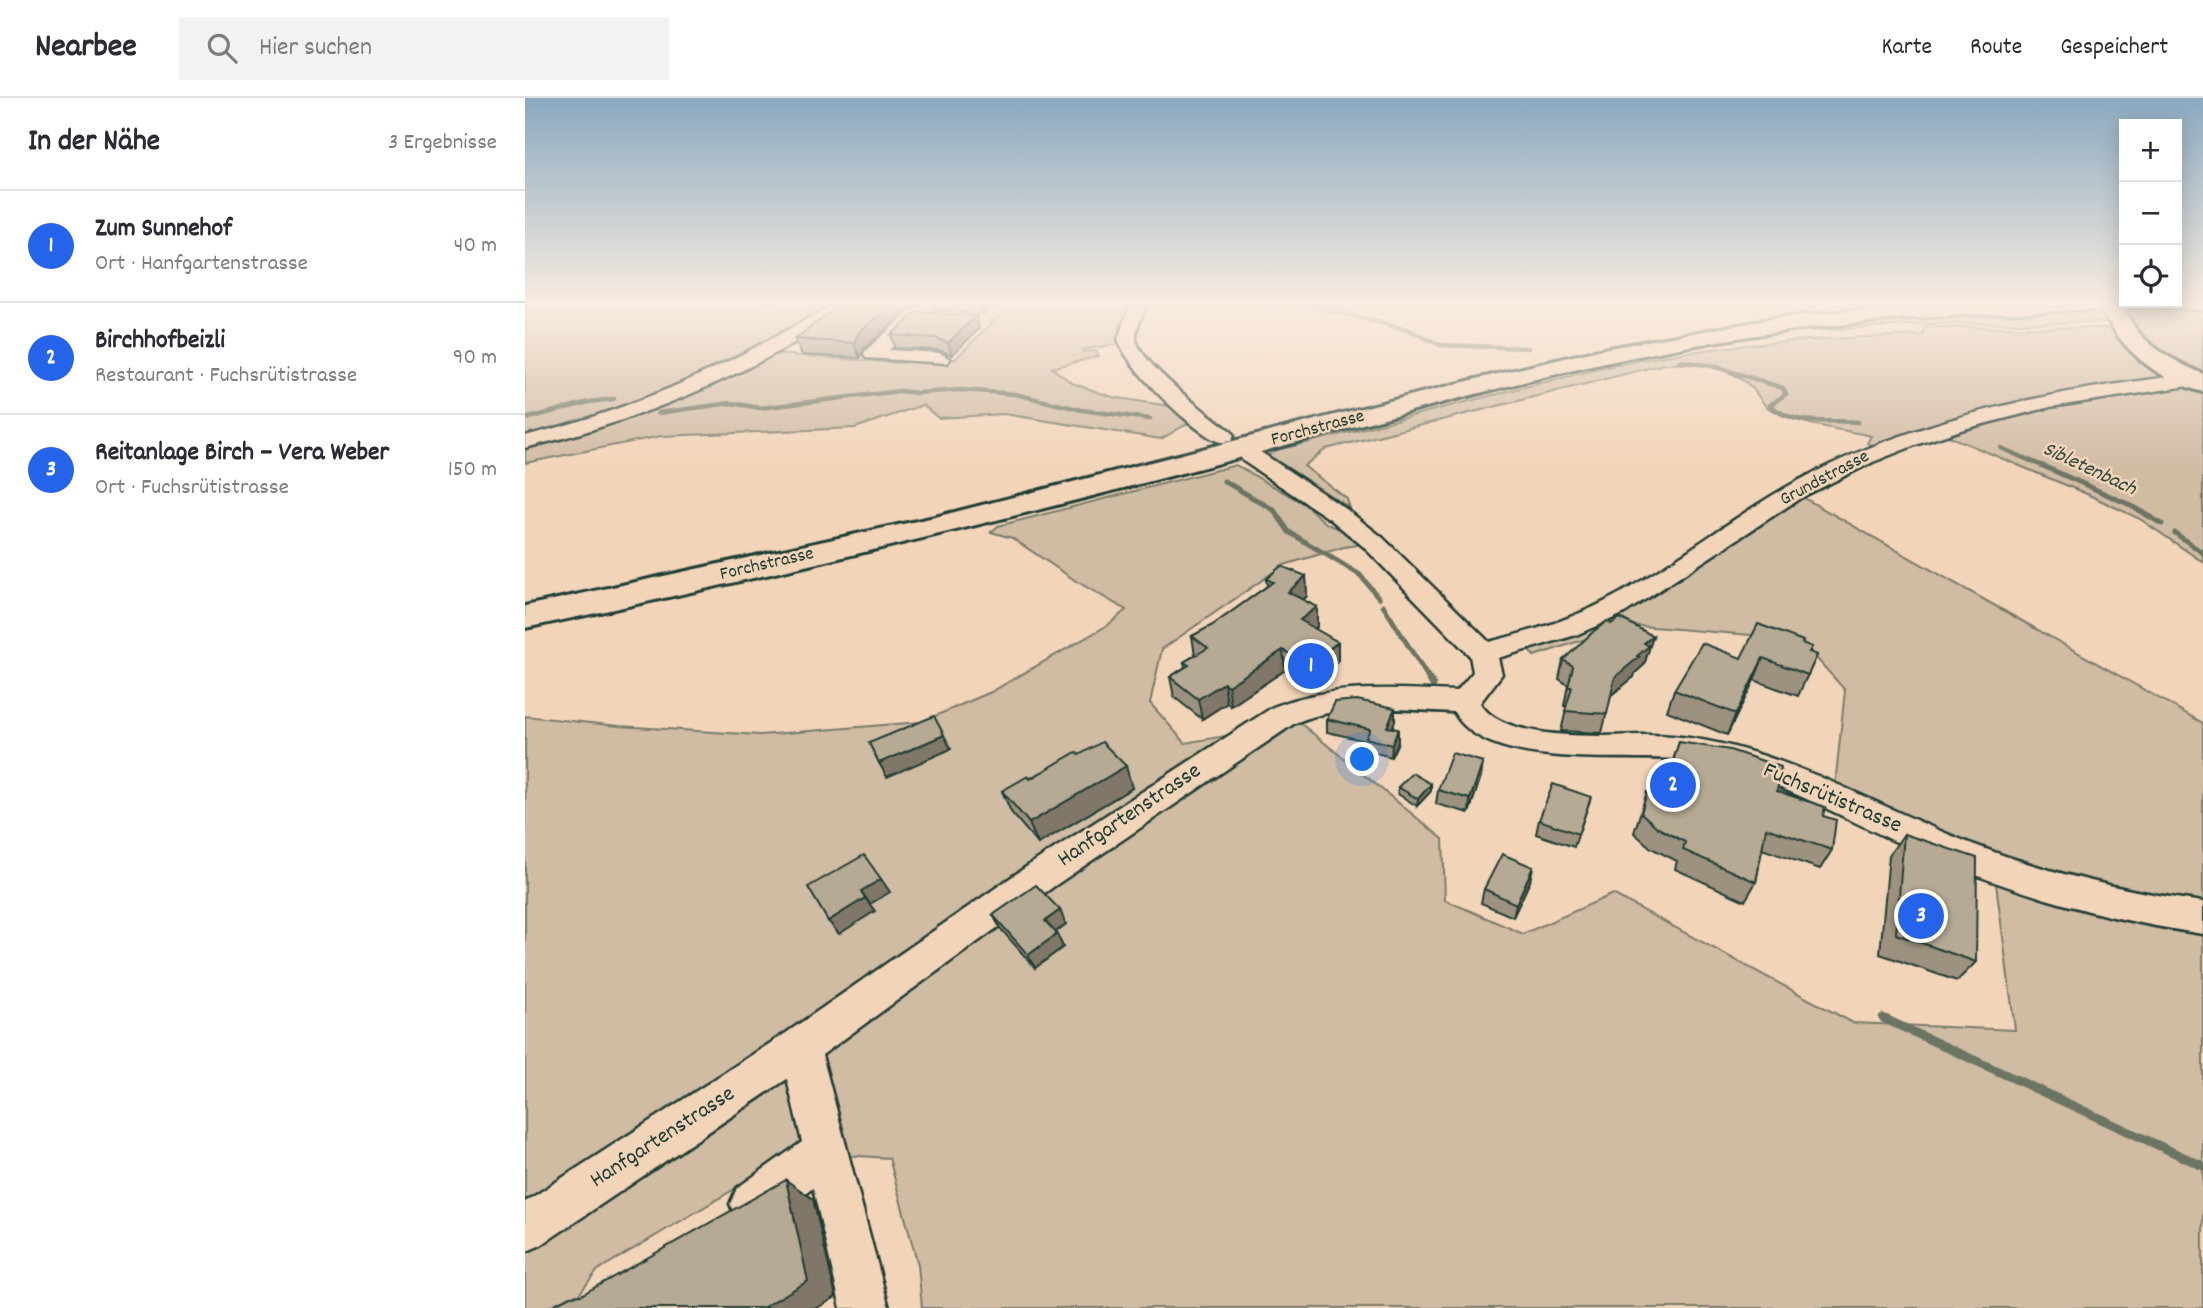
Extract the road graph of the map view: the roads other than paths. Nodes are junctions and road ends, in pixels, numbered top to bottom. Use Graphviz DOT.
graph roads {
  1 [pos="751,358"];
  2 [pos="933,358"];
  3 [pos="1137,358"];
  4 [pos="1564,358"];
  5 [pos="1598,358"];
  6 [pos="2157,358"];
  7 [pos="940,359"];
  8 [pos="2199,382"];
  9 [pos="1223,436"];
  10 [pos="525,442"];
  11 [pos="1251,456"];
  12 [pos="525,605"];
  13 [pos="525,617"];
  14 [pos="1483,653"];
  15 [pos="1465,702"];
  16 [pos="2203,918"];
  17 [pos="800,1047"];
  18 [pos="827,1151"];
  19 [pos="718,1224"];
  20 [pos="525,1229"];
  21 [pos="865,1308"];
  1 -- 10 [label="street"];
  2 -- 7 [label="street"];
  3 -- 9 [label="street"];
  4 -- 12 [label="main road, Forchstrasse"];
  5 -- 13 [label="main road, Forchstrasse"];
  6 -- 8 [label="main road"];
  8 -- 14 [label="street, Grundstrasse"];
  11 -- 14 [label="street"];
  14 -- 15 [label="street"];
  15 -- 16 [label="street, Fuchsrütistrasse"];
  15 -- 17 [label="street, Hanfgartenstrasse"];
  17 -- 18 [label="street"];
  17 -- 20 [label="street, Hanfgartenstrasse"];
  18 -- 19 [label="street"];
  18 -- 21 [label="street"];
}
